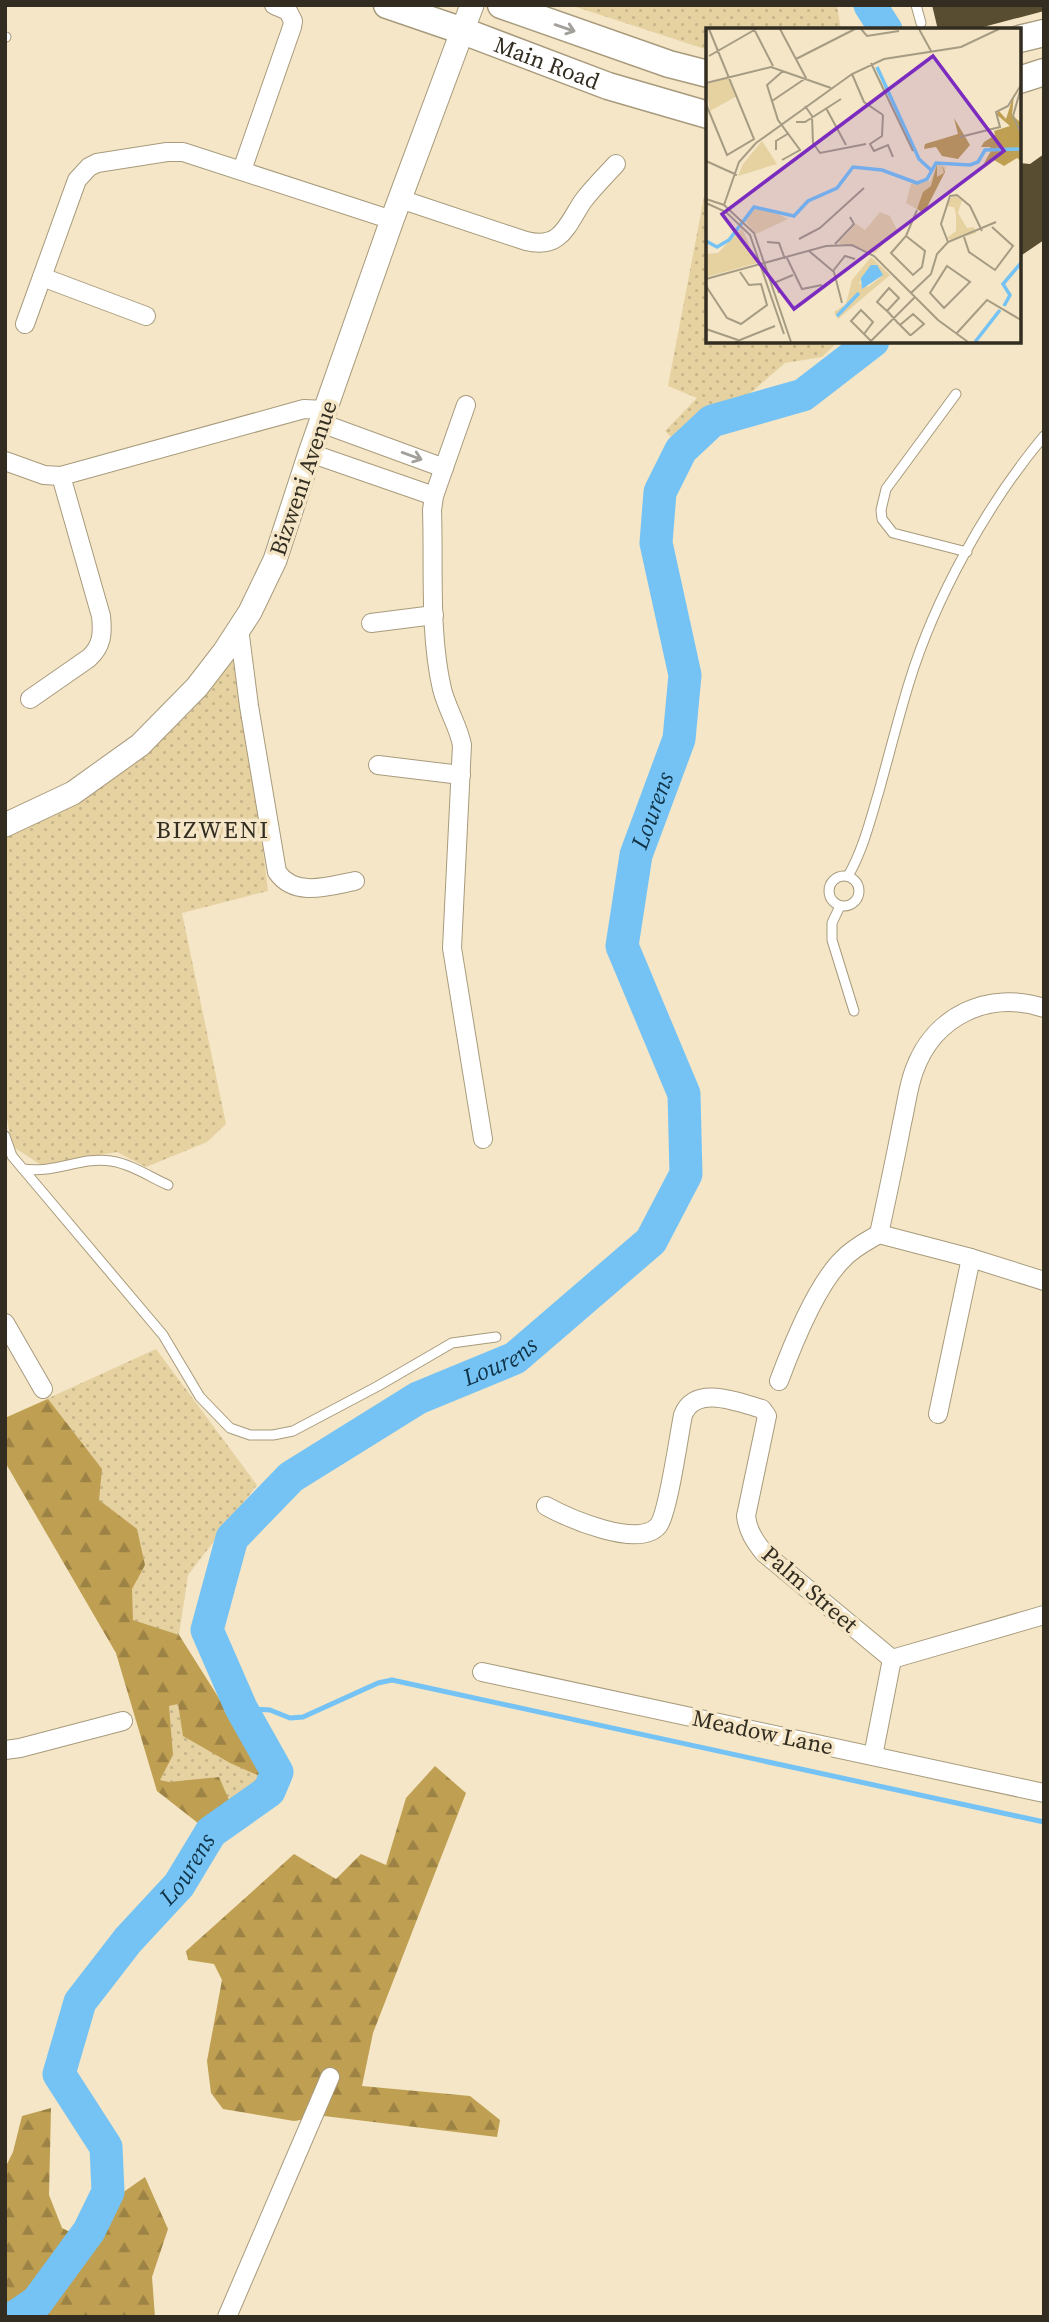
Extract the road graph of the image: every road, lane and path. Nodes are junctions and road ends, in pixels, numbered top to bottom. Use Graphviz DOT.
graph roads {
  1 [pos="274,5"];
  2 [pos="387,5"];
  3 [pos="472,5"];
  4 [pos="501,5"];
  5 [pos="916,5"];
  6 [pos="921,23"];
  7 [pos="463,31"];
  8 [pos="1044,33"];
  9 [pos="1021,39"];
  10 [pos="1044,72"];
  11 [pos="706,73"];
  12 [pos="1021,81"];
  13 [pos="1021,82"];
  14 [pos="1044,88"];
  15 [pos="706,114"];
  16 [pos="616,163"];
  17 [pos="242,170"];
  18 [pos="396,209"];
  19 [pos="42,277"];
  20 [pos="146,316"];
  21 [pos="25,324"];
  22 [pos="956,394"];
  23 [pos="466,405"];
  24 [pos="323,417"];
  25 [pos="1044,436"];
  26 [pos="310,453"];
  27 [pos="5,461"];
  28 [pos="444,468"];
  29 [pos="61,477"];
  30 [pos="434,496"];
  31 [pos="967,552"];
  32 [pos="434,615"];
  33 [pos="371,623"];
  34 [pos="239,628"];
  35 [pos="30,699"];
  36 [pos="378,765"];
  37 [pos="461,775"];
  38 [pos="5,825"];
  39 [pos="848,876"];
  40 [pos="355,881"];
  41 [pos="840,906"];
  42 [pos="1044,1008"];
  43 [pos="854,1011"];
  44 [pos="5,1136"];
  45 [pos="483,1139"];
  46 [pos="23,1169"];
  47 [pos="168,1185"];
  48 [pos="879,1234"];
  49 [pos="971,1258"];
  50 [pos="1044,1281"];
  51 [pos="5,1323"];
  52 [pos="496,1338"];
  53 [pos="779,1381"];
  54 [pos="43,1389"];
  55 [pos="938,1414"];
  56 [pos="547,1506"];
  57 [pos="1044,1615"];
  58 [pos="892,1659"];
  59 [pos="482,1672"];
  60 [pos="123,1721"];
  61 [pos="5,1749"];
  62 [pos="873,1756"];
  63 [pos="1044,1793"];
  64 [pos="330,2077"];
  65 [pos="227,2317"];
  1 -- 17 [label="street"];
  2 -- 7 [label="main road, Main Road"];
  3 -- 7 [label="street, Bizweni Avenue"];
  4 -- 11 [label="main road, Main Road, one-way"];
  5 -- 6 [label="lane"];
  7 -- 15 [label="main road, Main Road"];
  7 -- 18 [label="street, Bizweni Avenue"];
  8 -- 9 [label="main road"];
  10 -- 12 [label="main road"];
  13 -- 14 [label="main road"];
  16 -- 18 [label="street"];
  17 -- 18 [label="street"];
  17 -- 19 [label="street"];
  18 -- 24 [label="street, Bizweni Avenue"];
  19 -- 20 [label="street"];
  19 -- 21 [label="street"];
  22 -- 31 [label="lane"];
  23 -- 28 [label="street"];
  24 -- 26 [label="street, Bizweni Avenue"];
  24 -- 28 [label="street, one-way"];
  24 -- 29 [label="street"];
  25 -- 31 [label="lane"];
  26 -- 30 [label="street"];
  26 -- 34 [label="street, Bizweni Avenue"];
  27 -- 29 [label="street"];
  28 -- 30 [label="street"];
  29 -- 35 [label="street"];
  30 -- 32 [label="street"];
  31 -- 39 [label="lane"];
  32 -- 33 [label="street"];
  32 -- 37 [label="street"];
  34 -- 38 [label="street, Bizweni Avenue"];
  34 -- 40 [label="street"];
  36 -- 37 [label="street"];
  37 -- 45 [label="street"];
  39 -- 41 [label="lane"];
  39 -- 41 [label="lane"];
  41 -- 43 [label="lane"];
  42 -- 48 [label="street"];
  44 -- 46 [label="lane"];
  46 -- 47 [label="lane"];
  46 -- 52 [label="lane"];
  48 -- 49 [label="street"];
  48 -- 53 [label="street"];
  49 -- 50 [label="street"];
  49 -- 55 [label="street"];
  51 -- 54 [label="street"];
  56 -- 58 [label="street, Palm Street"];
  57 -- 58 [label="street"];
  58 -- 62 [label="street"];
  59 -- 62 [label="street, Meadow Lane"];
  60 -- 61 [label="street"];
  62 -- 63 [label="street, Meadow Lane"];
  64 -- 65 [label="street"];
}
